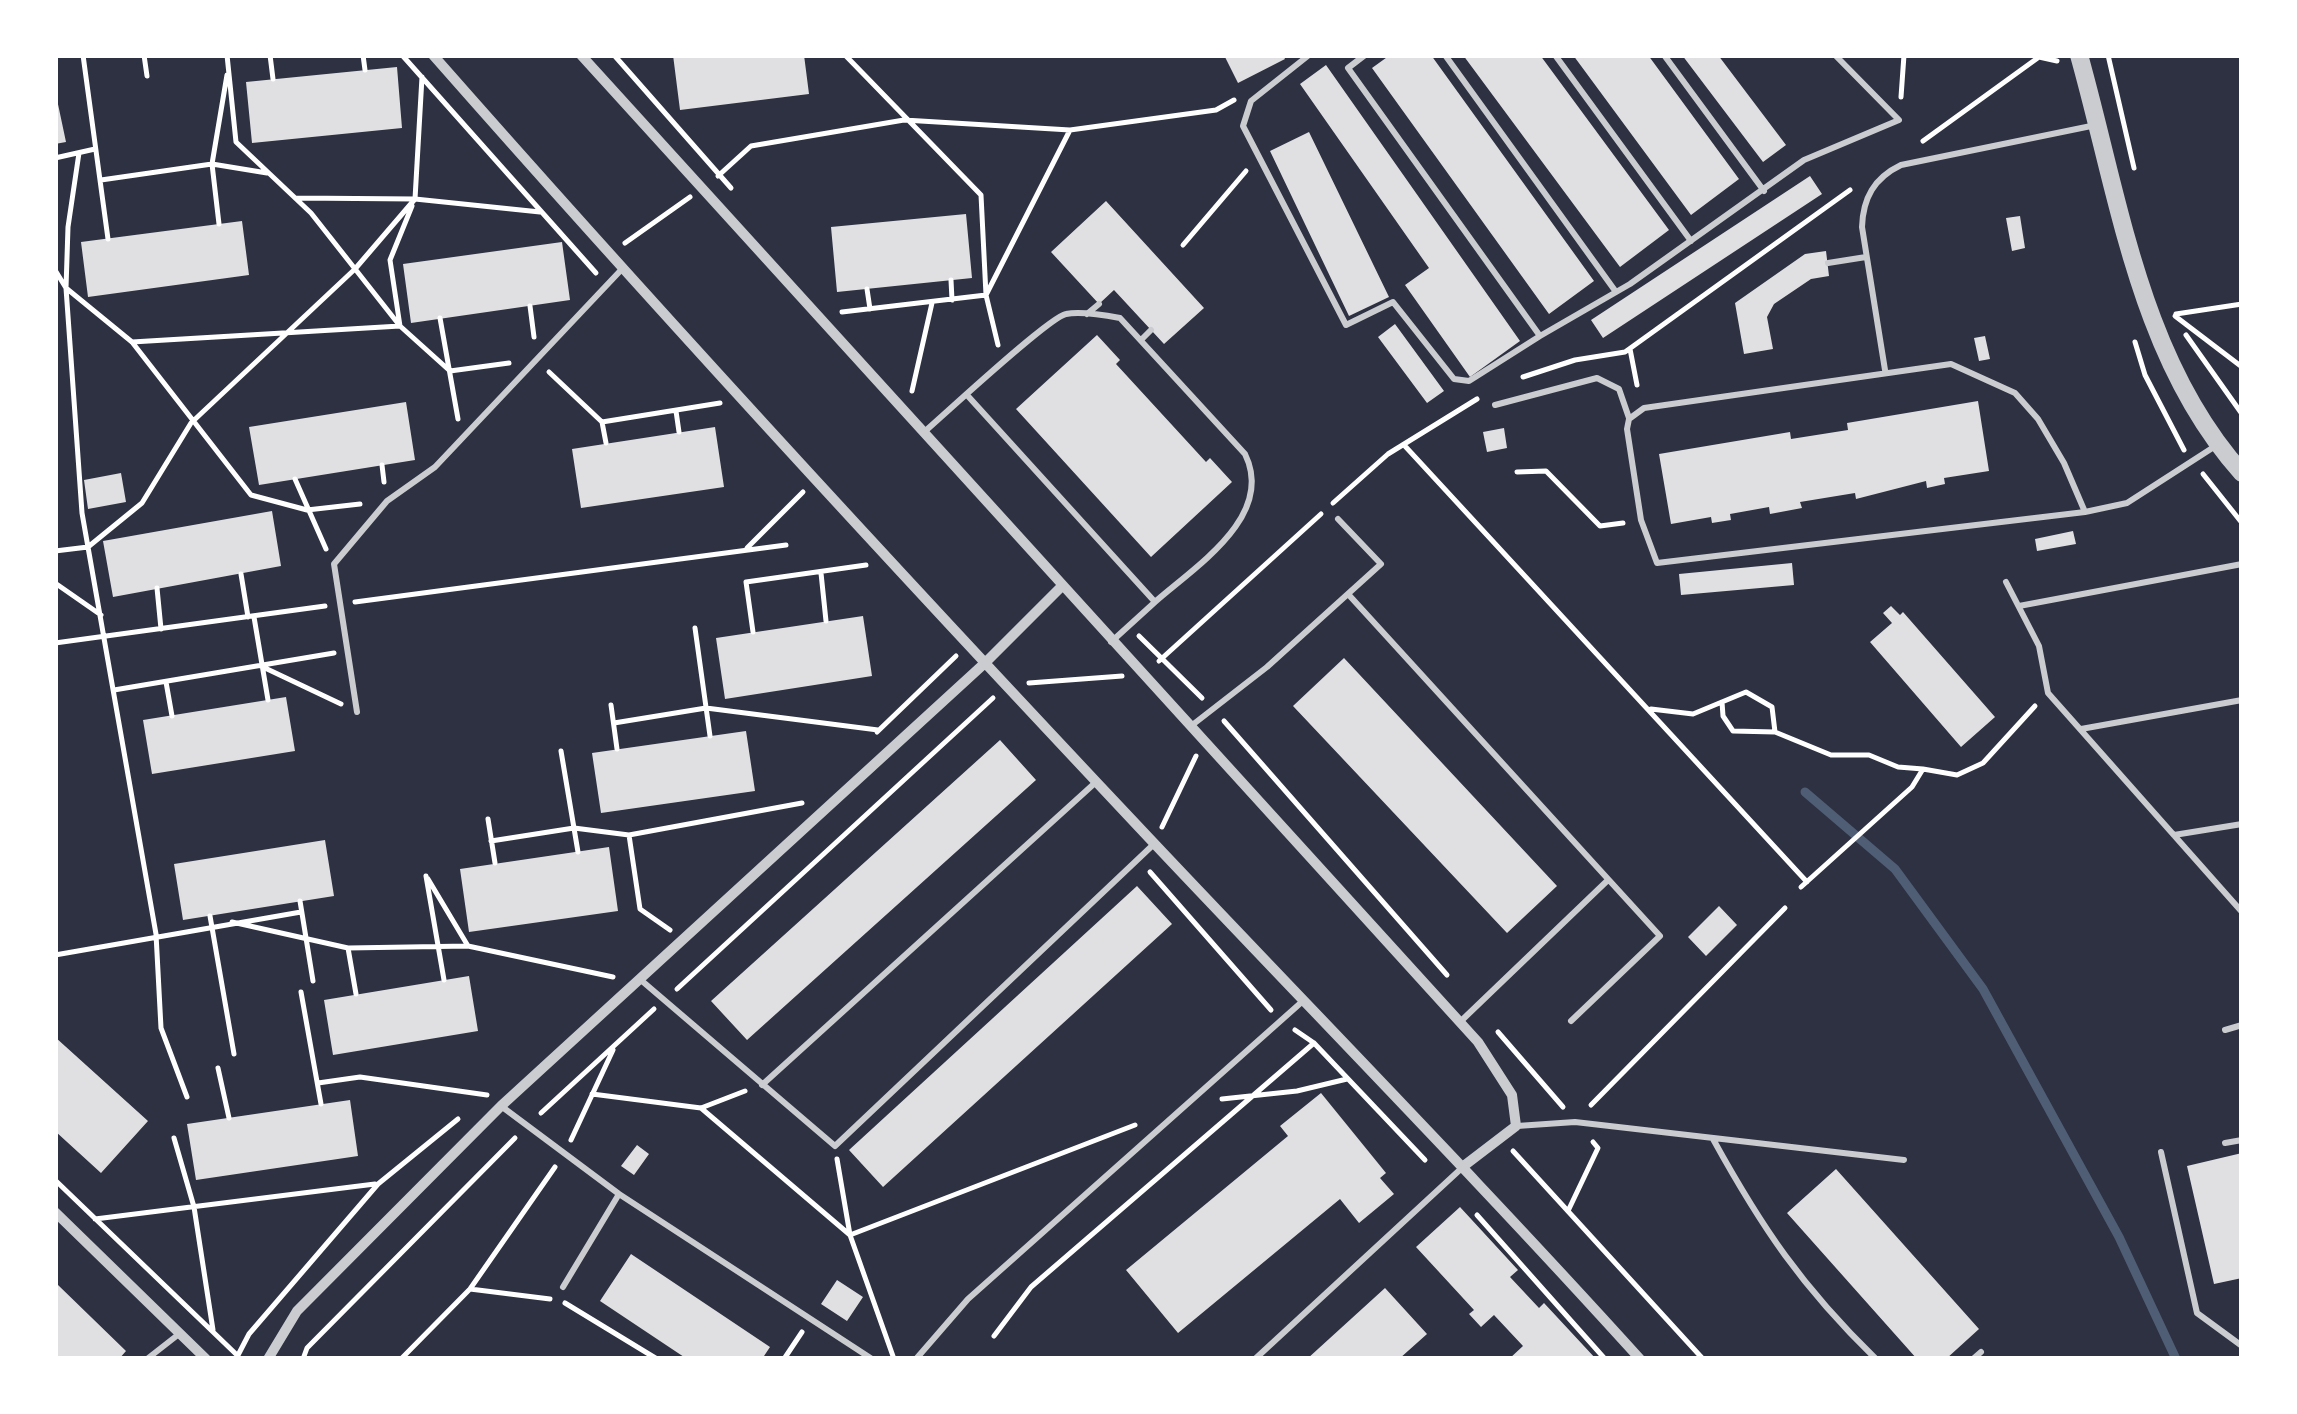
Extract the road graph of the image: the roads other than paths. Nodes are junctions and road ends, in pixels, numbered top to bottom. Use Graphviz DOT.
graph roads {
  1 [pos="433,55"];
  2 [pos="581,55"];
  3 [pos="1309,55"];
  4 [pos="1365,55"];
  5 [pos="1445,55"];
  6 [pos="1555,55"];
  7 [pos="1664,55"];
  8 [pos="1835,55"];
  9 [pos="2079,55"];
  10 [pos="2099,124"];
  11 [pos="1764,191"];
  12 [pos="1691,242"];
  13 [pos="1866,257"];
  14 [pos="1828,263"];
  15 [pos="622,269"];
  16 [pos="1616,292"];
  17 [pos="1099,304"];
  18 [pos="1086,314"];
  19 [pos="1151,330"];
  20 [pos="1540,336"];
  21 [pos="1141,340"];
  22 [pos="1886,370"];
  23 [pos="967,395"];
  24 [pos="1495,405"];
  25 [pos="1629,419"];
  26 [pos="922,434"];
  27 [pos="2217,445"];
  28 [pos="2242,473"];
  29 [pos="2084,512"];
  30 [pos="1338,519"];
  31 [pos="2242,564"];
  32 [pos="2006,582"];
  33 [pos="1061,588"];
  34 [pos="1348,594"];
  35 [pos="1155,602"];
  36 [pos="2019,606"];
  37 [pos="1111,642"];
  38 [pos="986,662"];
  39 [pos="2242,700"];
  40 [pos="357,712"];
  41 [pos="1190,727"];
  42 [pos="2080,729"];
  43 [pos="1096,782"];
  44 [pos="2242,824"];
  45 [pos="2174,835"];
  46 [pos="1154,843"];
  47 [pos="1608,880"];
  48 [pos="2242,912"];
  49 [pos="642,981"];
  50 [pos="1304,1000"];
  51 [pos="1571,1021"];
  52 [pos="1460,1022"];
  53 [pos="2242,1026"];
  54 [pos="2225,1030"];
  55 [pos="762,1085"];
  56 [pos="501,1106"];
  57 [pos="1516,1126"];
  58 [pos="1712,1138"];
  59 [pos="2242,1140"];
  60 [pos="2225,1143"];
  61 [pos="2161,1152"];
  62 [pos="1904,1160"];
  63 [pos="1465,1165"];
  64 [pos="618,1194"];
  65 [pos="55,1212"];
  66 [pos="563,1287"];
  67 [pos="180,1333"];
  68 [pos="2242,1346"];
  69 [pos="1981,1352"];
  70 [pos="147,1359"];
  71 [pos="206,1359"];
  72 [pos="268,1359"];
  73 [pos="872,1359"];
  74 [pos="916,1359"];
  75 [pos="1255,1359"];
  76 [pos="1640,1359"];
  77 [pos="1876,1359"];
  78 [pos="1972,1359"];
  1 -- 15 [label="street"];
  2 -- 26 [label="street"];
  3 -- 20 [label="lane"];
  4 -- 20 [label="lane"];
  5 -- 16 [label="lane"];
  6 -- 12 [label="lane"];
  7 -- 11 [label="lane"];
  8 -- 11 [label="lane"];
  9 -- 10 [label="street"];
  10 -- 13 [label="lane"];
  10 -- 27 [label="street"];
  11 -- 12 [label="lane"];
  12 -- 16 [label="lane"];
  13 -- 14 [label="lane"];
  13 -- 22 [label="lane"];
  15 -- 38 [label="street"];
  15 -- 40 [label="lane"];
  16 -- 20 [label="lane"];
  17 -- 18 [label="lane"];
  18 -- 21 [label="lane"];
  18 -- 23 [label="lane"];
  19 -- 21 [label="lane"];
  21 -- 35 [label="lane"];
  22 -- 25 [label="lane"];
  22 -- 29 [label="lane"];
  23 -- 26 [label="lane"];
  23 -- 35 [label="lane"];
  24 -- 25 [label="lane"];
  25 -- 29 [label="lane"];
  26 -- 33 [label="street"];
  27 -- 28 [label="street"];
  27 -- 29 [label="lane"];
  30 -- 34 [label="lane"];
  31 -- 36 [label="lane"];
  32 -- 36 [label="lane"];
  33 -- 37 [label="street"];
  33 -- 38 [label="street"];
  34 -- 41 [label="lane"];
  34 -- 47 [label="lane"];
  35 -- 37 [label="lane"];
  36 -- 42 [label="lane"];
  37 -- 41 [label="street"];
  38 -- 43 [label="street"];
  38 -- 49 [label="street"];
  39 -- 42 [label="lane"];
  41 -- 52 [label="street"];
  42 -- 45 [label="lane"];
  43 -- 46 [label="street"];
  43 -- 55 [label="lane"];
  44 -- 45 [label="lane"];
  45 -- 48 [label="lane"];
  46 -- 50 [label="street"];
  46 -- 55 [label="lane"];
  47 -- 51 [label="lane"];
  47 -- 52 [label="lane"];
  49 -- 55 [label="lane"];
  49 -- 56 [label="street"];
  50 -- 63 [label="street"];
  50 -- 74 [label="lane"];
  52 -- 57 [label="street"];
  53 -- 54 [label="lane"];
  56 -- 64 [label="lane"];
  56 -- 72 [label="street"];
  57 -- 58 [label="lane"];
  57 -- 63 [label="street"];
  58 -- 62 [label="lane"];
  58 -- 77 [label="lane"];
  59 -- 60 [label="lane"];
  61 -- 68 [label="lane"];
  63 -- 75 [label="lane"];
  63 -- 76 [label="street"];
  64 -- 66 [label="lane"];
  64 -- 73 [label="lane"];
  65 -- 67 [label="street"];
  67 -- 70 [label="lane"];
  67 -- 71 [label="street"];
  69 -- 78 [label="lane"];
}
